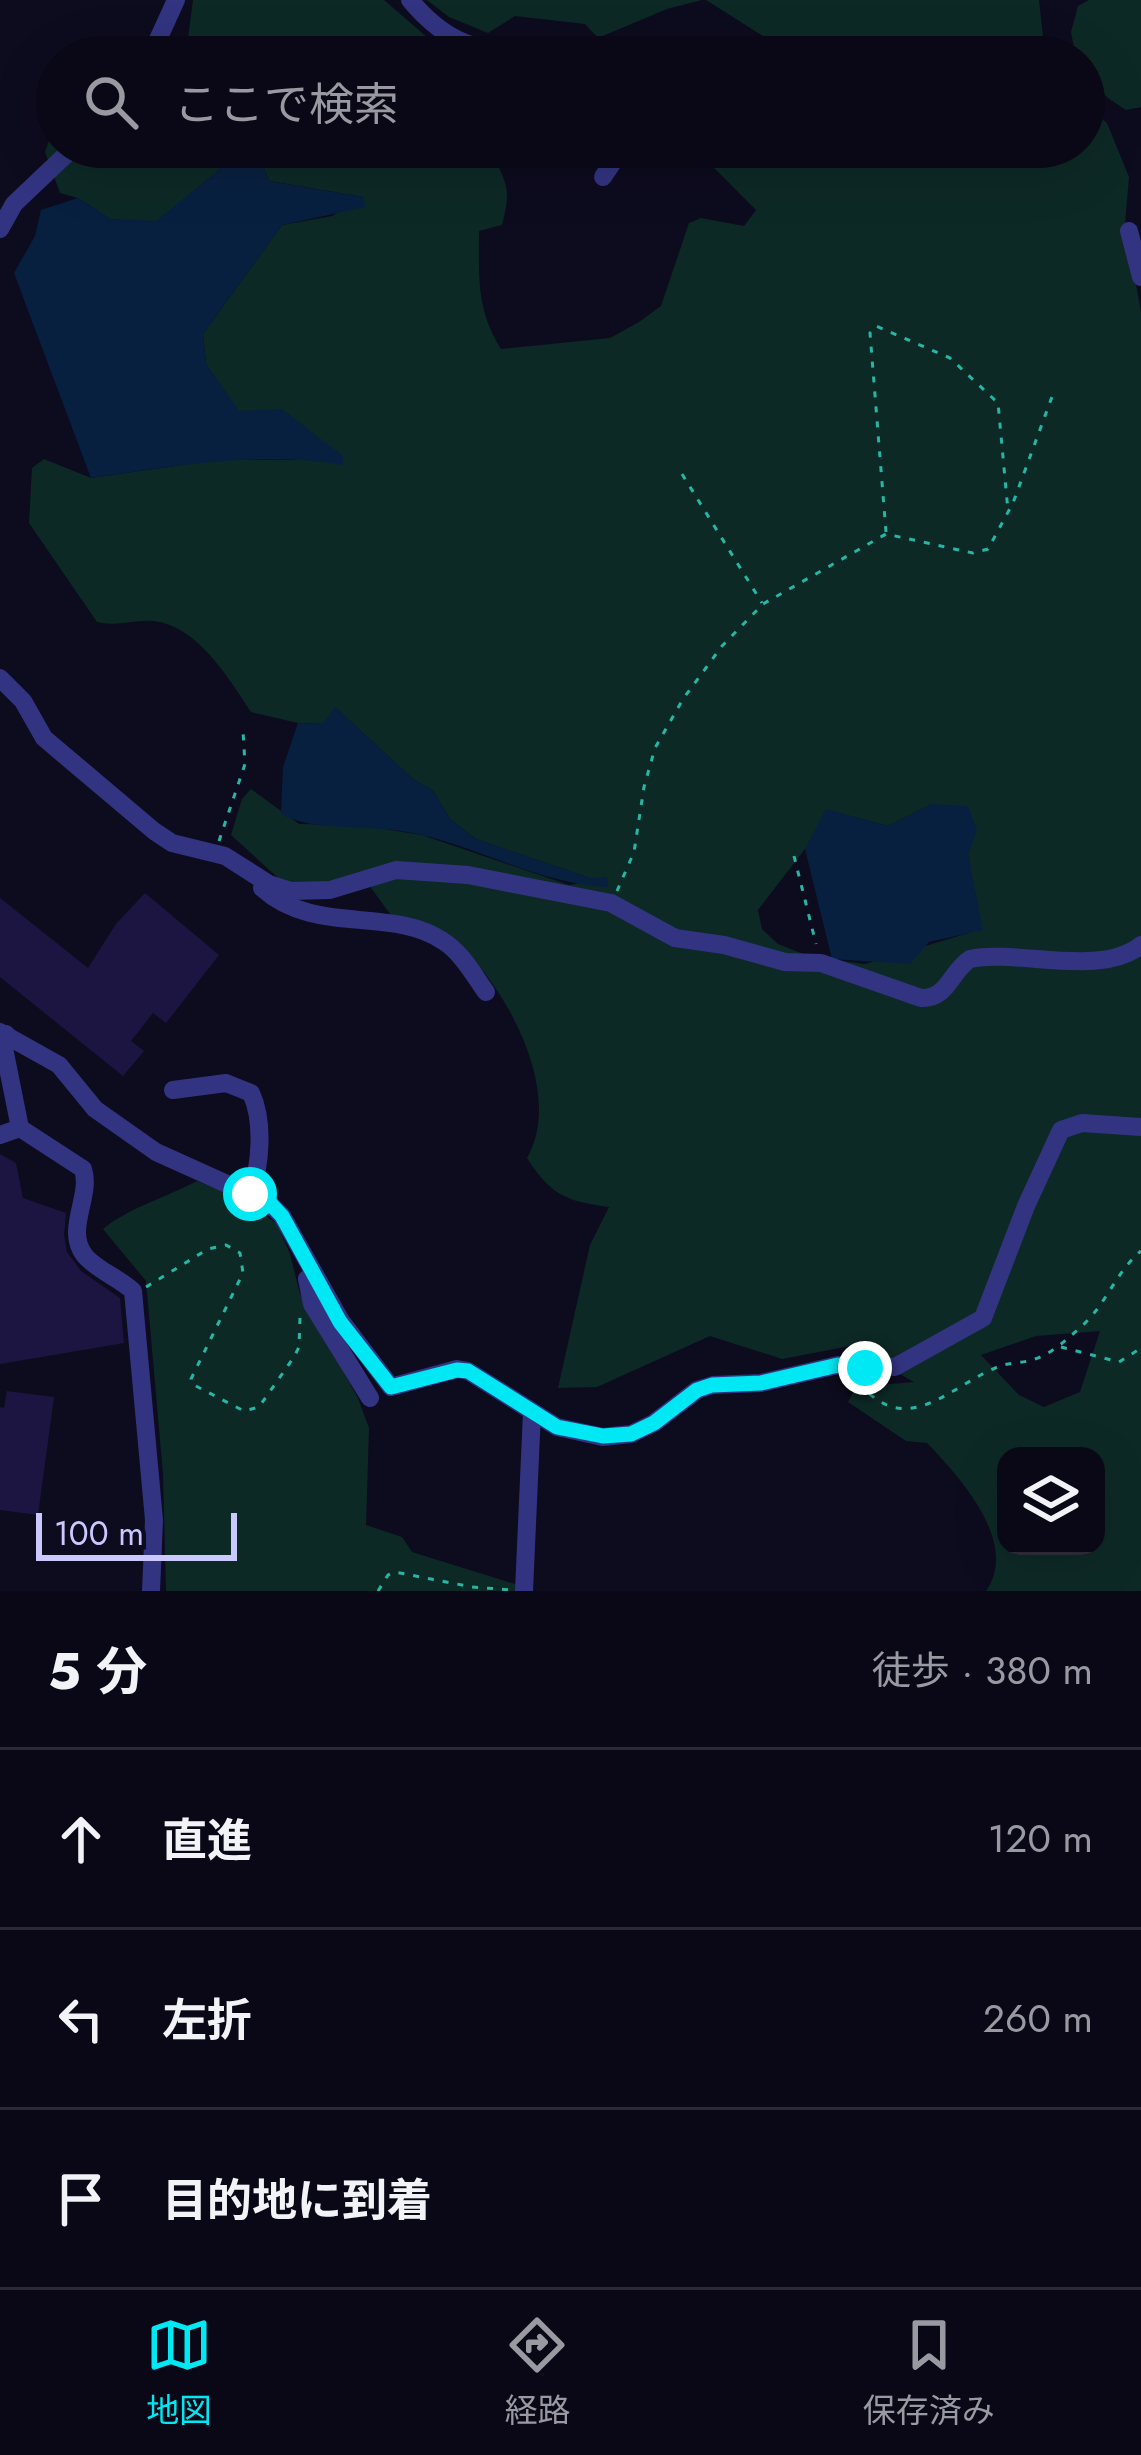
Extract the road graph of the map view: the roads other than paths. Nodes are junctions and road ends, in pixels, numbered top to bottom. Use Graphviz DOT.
graph roads {
  1 [pos="176,0"];
  2 [pos="410,0"];
  3 [pos="160,36"];
  4 [pos="448,36"];
  5 [pos="52,168"];
  6 [pos="609,168"];
  7 [pos="603,177"];
  8 [pos="0,229"];
  9 [pos="1130,231"];
  10 [pos="1141,277"];
  11 [pos="0,678"];
  12 [pos="260,878"];
  13 [pos="1141,945"];
  14 [pos="486,992"];
  15 [pos="3,1033"];
  16 [pos="173,1090"];
  17 [pos="1141,1127"];
  18 [pos="20,1128"];
  19 [pos="0,1135"];
  20 [pos="250,1194"];
  21 [pos="313,1274"];
  22 [pos="370,1397"];
  23 [pos="532,1412"];
  24 [pos="151,1591"];
  25 [pos="524,1591"];
  1 -- 3 [label="street"];
  2 -- 4 [label="street"];
  5 -- 8 [label="street"];
  6 -- 7 [label="street"];
  9 -- 10 [label="street"];
  11 -- 12 [label="street"];
  12 -- 13 [label="street"];
  12 -- 14 [label="street"];
  15 -- 18 [label="street"];
  15 -- 20 [label="street"];
  16 -- 20 [label="street"];
  17 -- 23 [label="street"];
  18 -- 19 [label="street"];
  18 -- 24 [label="street"];
  20 -- 21 [label="street"];
  21 -- 22 [label="street"];
  21 -- 23 [label="street"];
  23 -- 25 [label="street"];
}
